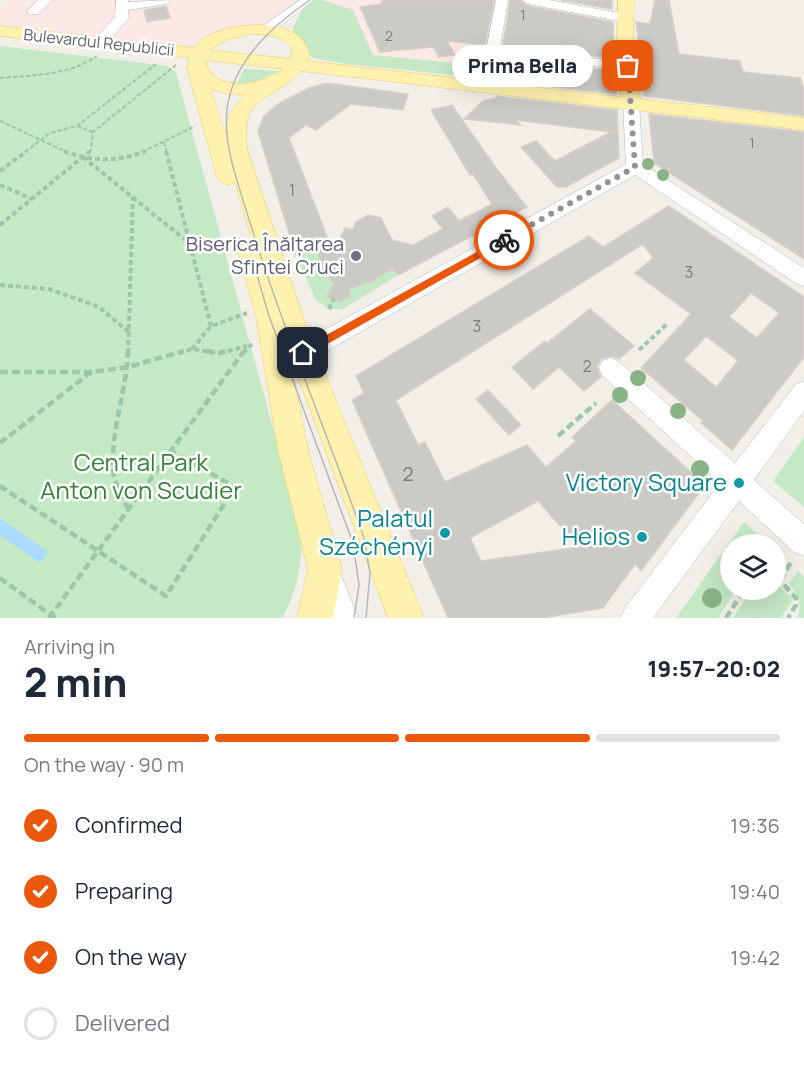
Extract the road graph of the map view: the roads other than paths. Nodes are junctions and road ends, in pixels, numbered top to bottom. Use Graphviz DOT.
graph roads {
  1 [pos="46,0"];
  2 [pos="165,0"];
  3 [pos="308,0"];
  4 [pos="502,0"];
  5 [pos="528,0"];
  6 [pos="626,0"];
  7 [pos="122,4"];
  8 [pos="33,11"];
  9 [pos="289,13"];
  10 [pos="625,18"];
  11 [pos="266,30"];
  12 [pos="0,31"];
  13 [pos="298,45"];
  14 [pos="101,47"];
  15 [pos="492,51"];
  16 [pos="192,61"];
  17 [pos="297,65"];
  18 [pos="628,66"];
  19 [pos="273,83"];
  20 [pos="486,87"];
  21 [pos="631,104"];
  22 [pos="804,124"];
  23 [pos="635,167"];
  24 [pos="804,278"];
  25 [pos="303,353"];
  26 [pos="610,368"];
  27 [pos="804,392"];
  28 [pos="728,474"];
  29 [pos="804,542"];
  30 [pos="325,569"];
  31 [pos="315,618"];
  32 [pos="343,618"];
  33 [pos="406,618"];
  34 [pos="635,618"];
  1 -- 8 [label="street"];
  2 -- 7 [label="street"];
  3 -- 9 [label="street"];
  4 -- 15 [label="street"];
  5 -- 10 [label="street"];
  6 -- 10 [label="main road"];
  7 -- 14 [label="street"];
  9 -- 11 [label="street"];
  9 -- 13 [label="street"];
  10 -- 18 [label="main road"];
  11 -- 13 [label="main road"];
  11 -- 16 [label="main road"];
  12 -- 14 [label="main road, Bulevardul Republicii"];
  13 -- 17 [label="main road"];
  14 -- 16 [label="main road, Bulevardul Republicii"];
  15 -- 18 [label="street"];
  15 -- 20 [label="street"];
  16 -- 17 [label="main road, Bulevardul Republicii"];
  16 -- 19 [label="main road"];
  16 -- 30 [label="main road"];
  17 -- 19 [label="main road"];
  17 -- 20 [label="main road, Bulevardul Republicii"];
  18 -- 21 [label="main road"];
  19 -- 25 [label="main road"];
  20 -- 21 [label="main road, Bulevardul Republicii"];
  21 -- 22 [label="main road, Bulevardul Republicii"];
  21 -- 23 [label="street"];
  23 -- 24 [label="street"];
  23 -- 25 [label="street"];
  25 -- 33 [label="main road"];
  26 -- 28 [label="street"];
  27 -- 28 [label="street"];
  28 -- 29 [label="street"];
  28 -- 34 [label="street"];
  30 -- 31 [label="main road"];
  30 -- 32 [label="street"];
}
